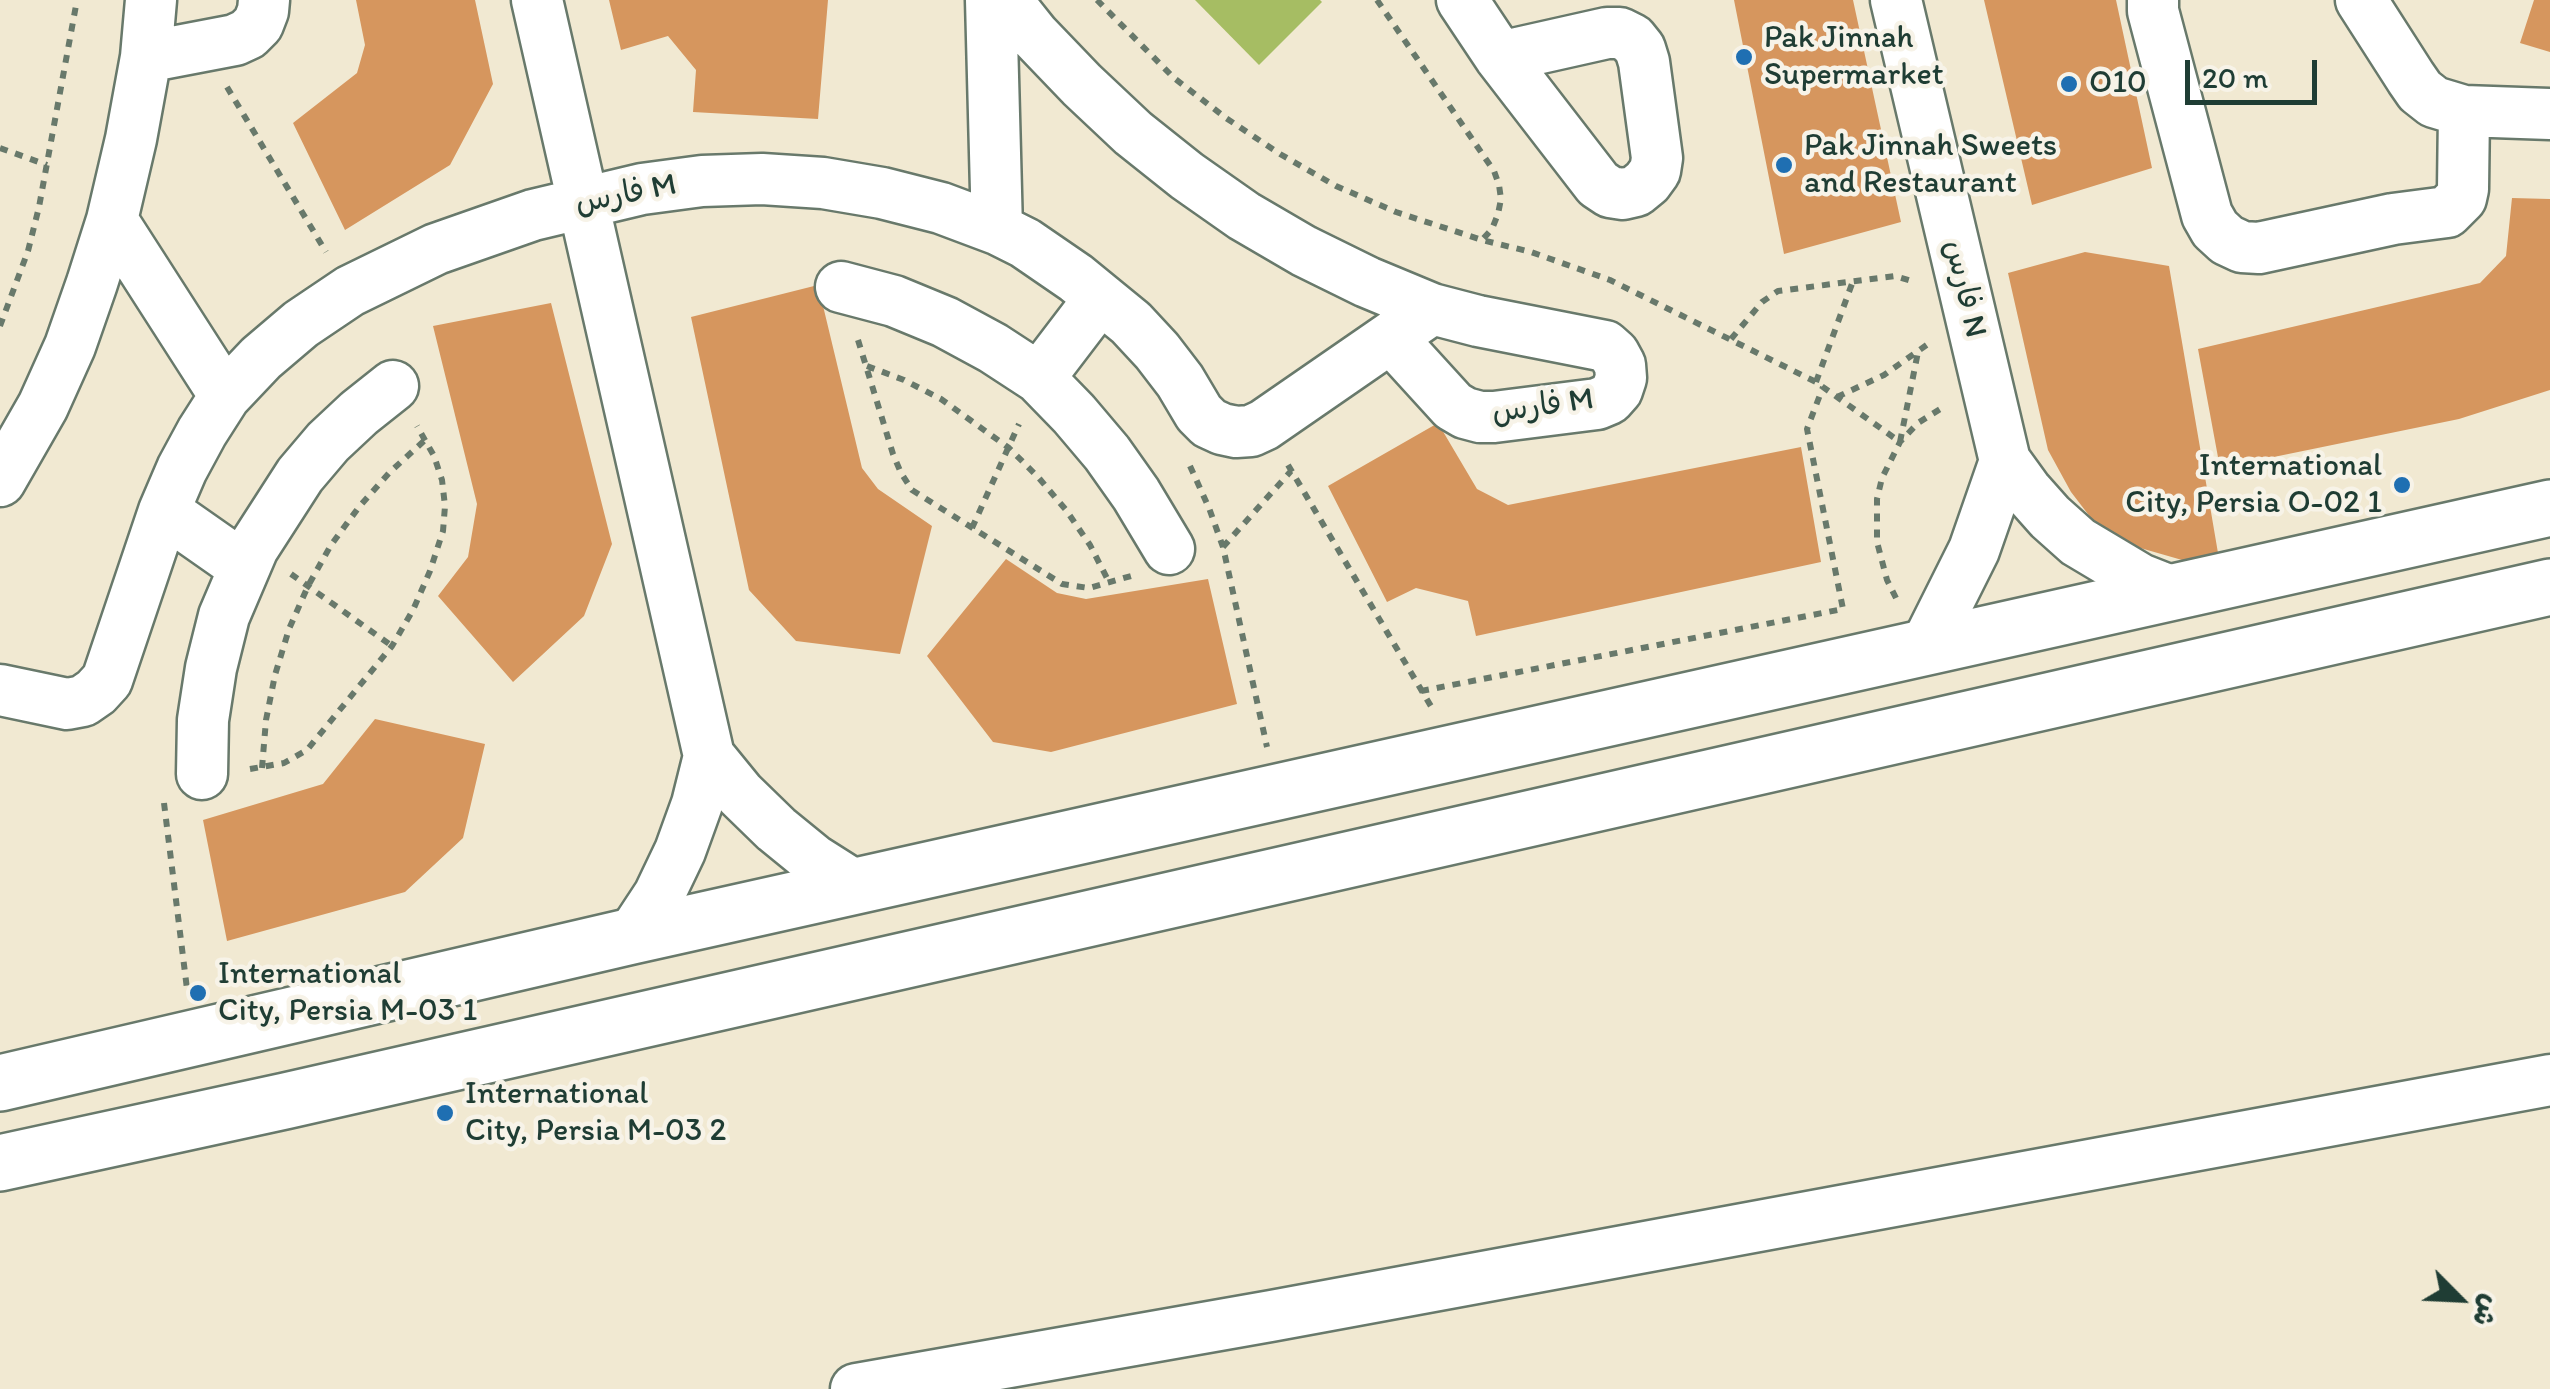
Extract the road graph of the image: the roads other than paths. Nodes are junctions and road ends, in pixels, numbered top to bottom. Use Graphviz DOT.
graph roads {
  1 [pos="151,0"];
  2 [pos="264,0"];
  3 [pos="537,0"];
  4 [pos="991,0"];
  5 [pos="1006,0"];
  6 [pos="1462,0"];
  7 [pos="1896,0"];
  8 [pos="2152,0"];
  9 [pos="2360,0"];
  10 [pos="146,57"];
  11 [pos="1500,57"];
  12 [pos="2464,112"];
  13 [pos="2550,114"];
  14 [pos="583,202"];
  15 [pos="112,220"];
  16 [pos="998,229"];
  17 [pos="840,286"];
  18 [pos="1100,298"];
  19 [pos="1432,308"];
  20 [pos="1391,338"];
  21 [pos="1039,378"];
  22 [pos="394,386"];
  23 [pos="225,396"];
  24 [pos="2005,462"];
  25 [pos="0,480"];
  26 [pos="2550,508"];
  27 [pos="164,511"];
  28 [pos="1169,549"];
  29 [pos="248,557"];
  30 [pos="2550,587"];
  31 [pos="2174,592"];
  32 [pos="1929,641"];
  33 [pos="0,690"];
  34 [pos="709,756"];
  35 [pos="202,774"];
  36 [pos="856,886"];
  37 [pos="632,936"];
  38 [pos="2550,1080"];
  39 [pos="0,1083"];
  40 [pos="0,1162"];
  41 [pos="856,1389"];
  1 -- 10 [label="street"];
  2 -- 10 [label="street"];
  3 -- 14 [label="street"];
  4 -- 16 [label="street"];
  5 -- 19 [label="street, فارس M"];
  6 -- 11 [label="street"];
  7 -- 24 [label="street, فارس N"];
  8 -- 12 [label="street"];
  9 -- 12 [label="street"];
  10 -- 15 [label="street"];
  12 -- 13 [label="street"];
  14 -- 16 [label="street, فارس M"];
  14 -- 23 [label="street, فارس M"];
  14 -- 34 [label="street"];
  15 -- 23 [label="street"];
  15 -- 25 [label="street"];
  16 -- 18 [label="street, فارس M"];
  17 -- 21 [label="street"];
  18 -- 20 [label="street, فارس M"];
  18 -- 21 [label="street"];
  19 -- 20 [label="street"];
  19 -- 20 [label="street, فارس M"];
  21 -- 28 [label="street"];
  22 -- 29 [label="street"];
  23 -- 27 [label="street, فارس M"];
  24 -- 31 [label="street, فارس N"];
  24 -- 32 [label="street"];
  26 -- 31 [label="street"];
  27 -- 29 [label="street"];
  27 -- 33 [label="street, فارس M"];
  29 -- 35 [label="street"];
  30 -- 40 [label="street"];
  31 -- 32 [label="street"];
  32 -- 36 [label="street"];
  34 -- 36 [label="street"];
  34 -- 37 [label="street"];
  36 -- 37 [label="street"];
  37 -- 39 [label="street"];
  38 -- 41 [label="street"];
}
